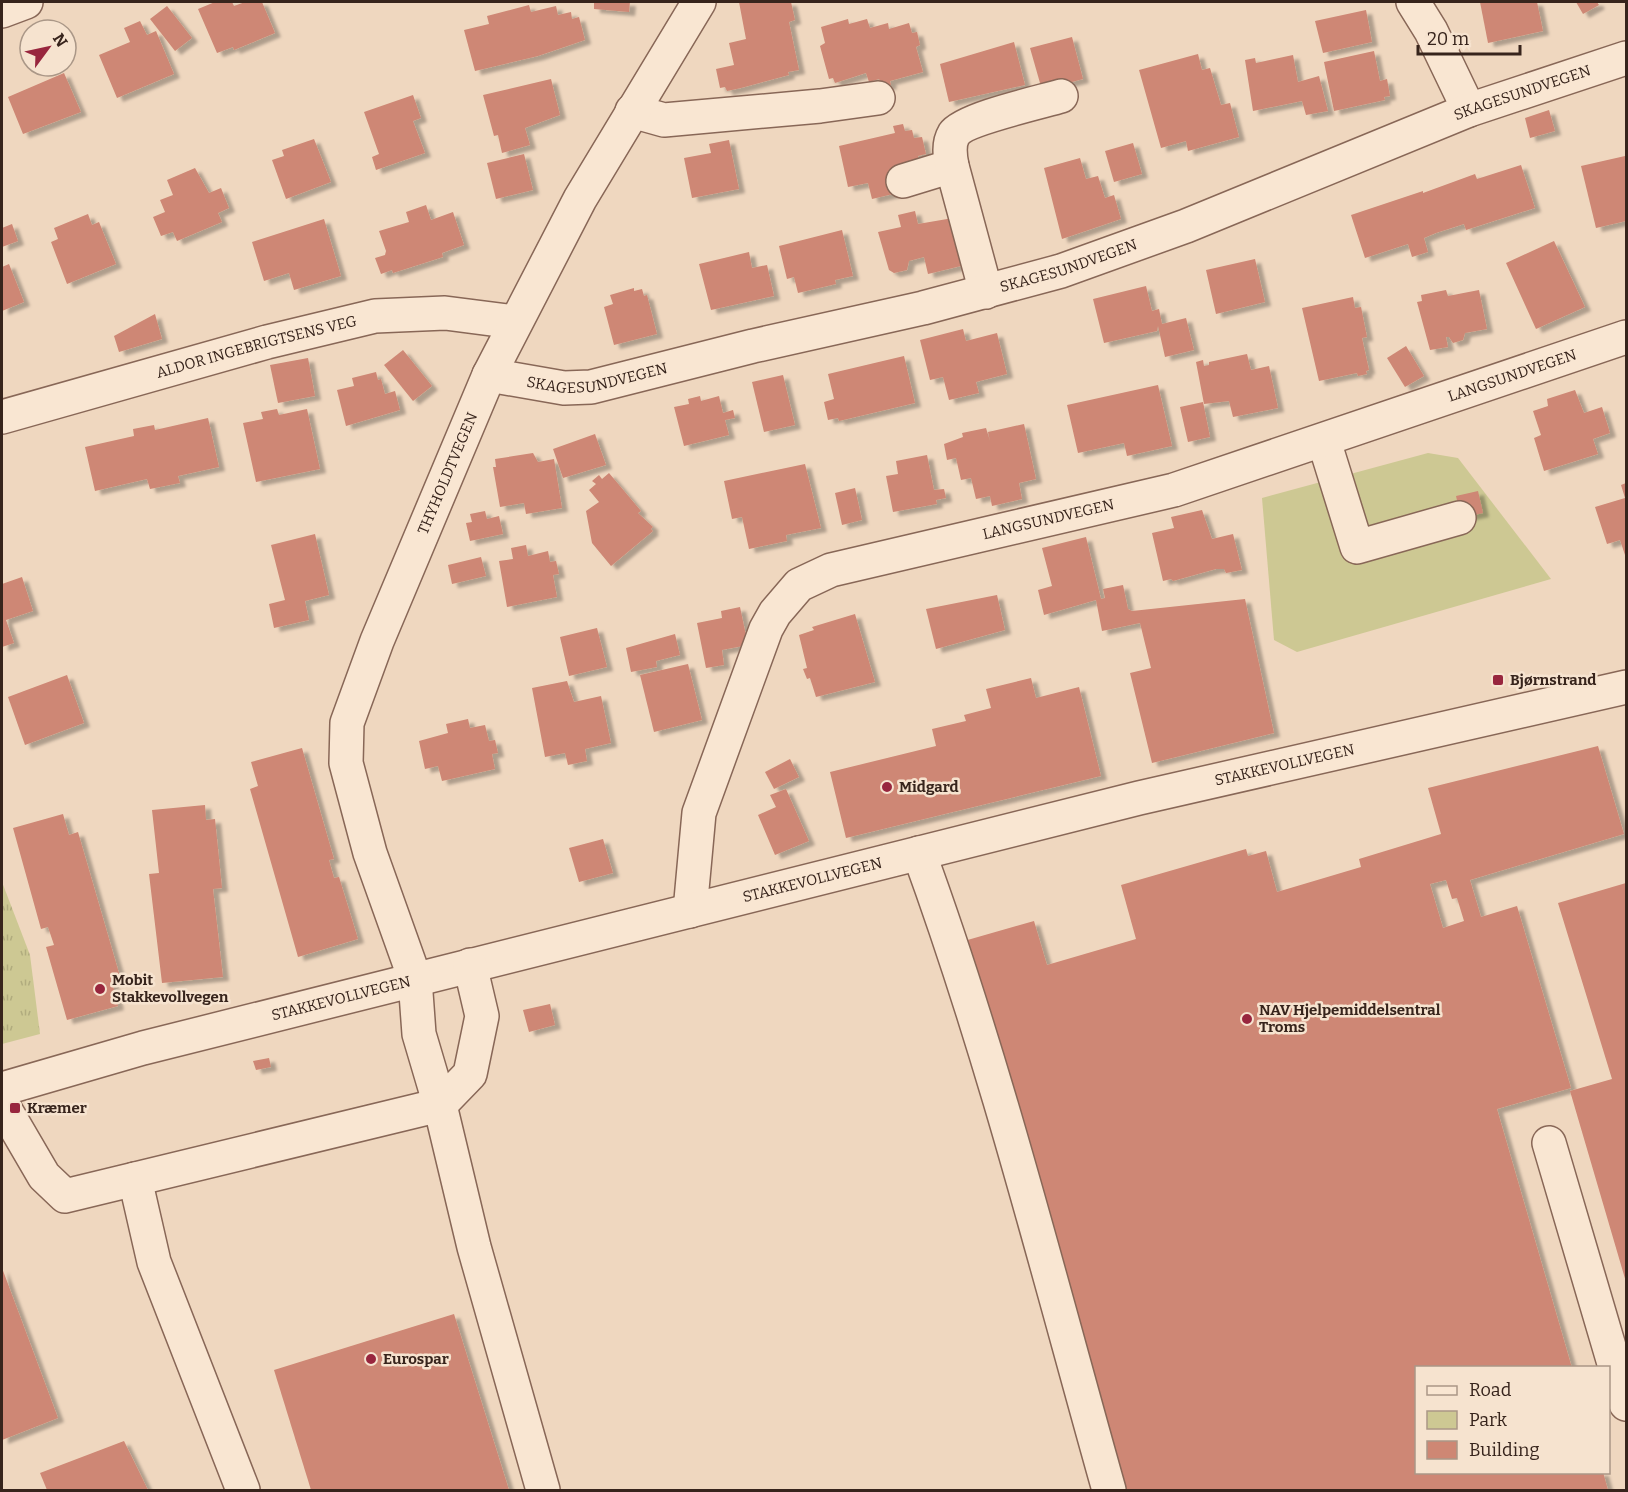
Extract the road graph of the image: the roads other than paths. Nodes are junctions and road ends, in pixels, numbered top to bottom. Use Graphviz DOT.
graph roads {
  1 [pos="26,2"];
  2 [pos="699,2"];
  3 [pos="1413,2"];
  4 [pos="2,11"];
  5 [pos="1626,58"];
  6 [pos="1061,96"];
  7 [pos="878,98"];
  8 [pos="1469,110"];
  9 [pos="632,111"];
  10 [pos="952,166"];
  11 [pos="903,181"];
  12 [pos="986,292"];
  13 [pos="515,322"];
  14 [pos="1626,337"];
  15 [pos="489,375"];
  16 [pos="2,417"];
  17 [pos="1324,441"];
  18 [pos="1459,518"];
  19 [pos="1626,687"];
  20 [pos="919,853"];
  21 [pos="690,911"];
  22 [pos="470,965"];
  23 [pos="415,979"];
  24 [pos="2,1089"];
  25 [pos="2,1104"];
  26 [pos="440,1105"];
  27 [pos="1549,1143"];
  28 [pos="135,1179"];
  29 [pos="1626,1404"];
  30 [pos="243,1491"];
  31 [pos="543,1491"];
  32 [pos="1109,1491"];
  1 -- 4 [label="street"];
  2 -- 9 [label="street, THYHOLDTVEGEN"];
  3 -- 8 [label="street"];
  5 -- 8 [label="street, SKAGESUNDVEGEN"];
  6 -- 10 [label="street"];
  7 -- 9 [label="street"];
  8 -- 12 [label="street, SKAGESUNDVEGEN"];
  9 -- 13 [label="street, THYHOLDTVEGEN"];
  10 -- 11 [label="street"];
  10 -- 12 [label="street"];
  12 -- 15 [label="street, SKAGESUNDVEGEN"];
  13 -- 15 [label="street, THYHOLDTVEGEN"];
  13 -- 16 [label="street, ALDOR INGEBRIGTSENS VEG"];
  14 -- 17 [label="street, LANGSUNDVEGEN"];
  15 -- 23 [label="street, THYHOLDTVEGEN"];
  17 -- 18 [label="street"];
  17 -- 21 [label="street, LANGSUNDVEGEN"];
  19 -- 20 [label="street, STAKKEVOLLVEGEN"];
  20 -- 21 [label="street, STAKKEVOLLVEGEN"];
  20 -- 32 [label="street"];
  21 -- 22 [label="street, STAKKEVOLLVEGEN"];
  22 -- 23 [label="street, STAKKEVOLLVEGEN"];
  22 -- 26 [label="street"];
  23 -- 24 [label="street, STAKKEVOLLVEGEN"];
  23 -- 26 [label="street, THYHOLDTVEGEN"];
  25 -- 28 [label="street"];
  26 -- 28 [label="street"];
  26 -- 31 [label="street, THYHOLDTVEGEN"];
  27 -- 29 [label="street"];
  28 -- 30 [label="street"];
}
